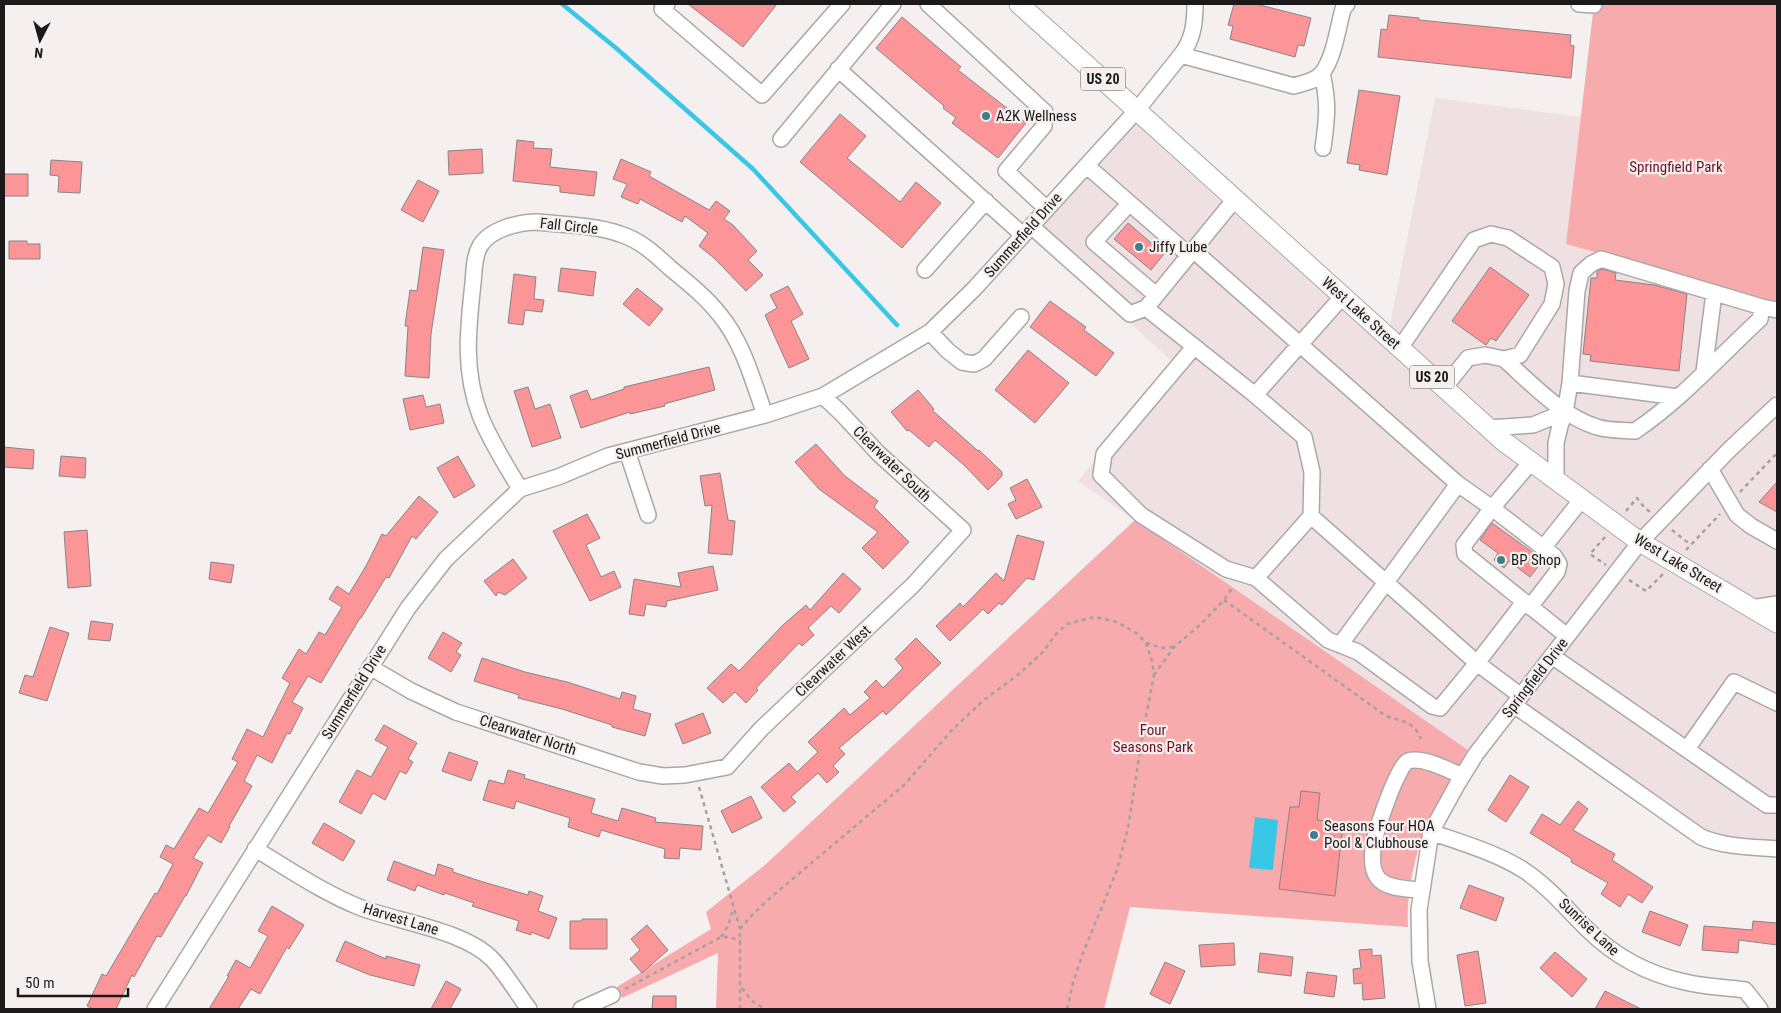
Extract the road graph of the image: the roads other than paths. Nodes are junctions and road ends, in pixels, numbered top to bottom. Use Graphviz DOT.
graph roads {
  1 [pos="666,4"];
  2 [pos="842,4"];
  3 [pos="893,4"];
  4 [pos="928,4"];
  5 [pos="1019,4"];
  6 [pos="1195,4"];
  7 [pos="1347,4"];
  8 [pos="1181,55"];
  9 [pos="838,69"];
  10 [pos="1316,77"];
  11 [pos="1137,110"];
  12 [pos="781,139"];
  13 [pos="1323,148"];
  14 [pos="1087,166"];
  15 [pos="1235,199"];
  16 [pos="986,201"];
  17 [pos="1129,204"];
  18 [pos="1047,209"];
  19 [pos="1027,231"];
  20 [pos="1191,252"];
  21 [pos="925,270"];
  22 [pos="1714,293"];
  23 [pos="1156,295"];
  24 [pos="1343,296"];
  25 [pos="1762,307"];
  26 [pos="1146,308"];
  27 [pos="1777,310"];
  28 [pos="1021,317"];
  29 [pos="930,332"];
  30 [pos="1300,344"];
  31 [pos="1194,347"];
  32 [pos="1400,348"];
  33 [pos="1504,359"];
  34 [pos="1704,372"];
  35 [pos="1570,383"];
  36 [pos="1444,388"];
  37 [pos="1255,395"];
  38 [pos="823,396"];
  39 [pos="1678,397"];
  40 [pos="1777,405"];
  41 [pos="1566,412"];
  42 [pos="765,415"];
  43 [pos="1488,428"];
  44 [pos="627,451"];
  45 [pos="1531,462"];
  46 [pos="1710,469"];
  47 [pos="1556,480"];
  48 [pos="1458,484"];
  49 [pos="520,489"];
  50 [pos="1582,499"];
  51 [pos="1492,508"];
  52 [pos="648,515"];
  53 [pos="1312,516"];
  54 [pos="963,530"];
  55 [pos="1777,541"];
  56 [pos="1640,542"];
  57 [pos="1543,548"];
  58 [pos="1256,578"];
  59 [pos="1386,582"];
  60 [pos="1527,604"];
  61 [pos="1777,604"];
  62 [pos="1752,608"];
  63 [pos="1777,623"];
  64 [pos="1567,636"];
  65 [pos="1340,645"];
  66 [pos="1552,656"];
  67 [pos="1477,663"];
  68 [pos="370,667"];
  69 [pos="1518,701"];
  70 [pos="1777,703"];
  71 [pos="1687,749"];
  72 [pos="694,774"];
  73 [pos="1462,776"];
  74 [pos="1777,805"];
  75 [pos="1432,832"];
  76 [pos="255,849"];
  77 [pos="1777,850"];
  78 [pos="1421,890"];
  79 [pos="612,996"];
  80 [pos="1757,1004"];
  81 [pos="155,1009"];
  82 [pos="529,1009"];
  83 [pos="581,1009"];
  84 [pos="1428,1009"];
  1 -- 2 [label="street"];
  3 -- 9 [label="street"];
  4 -- 18 [label="street"];
  5 -- 11 [label="main road, West Lake Street / US 20"];
  6 -- 8 [label="street, Summerfield Drive"];
  7 -- 10 [label="street"];
  8 -- 10 [label="street"];
  8 -- 11 [label="street, Summerfield Drive"];
  9 -- 12 [label="street"];
  9 -- 16 [label="street"];
  10 -- 13 [label="street"];
  11 -- 14 [label="street, Summerfield Drive"];
  11 -- 15 [label="main road, West Lake Street / US 20"];
  14 -- 17 [label="street"];
  14 -- 18 [label="street, Summerfield Drive"];
  15 -- 20 [label="street"];
  15 -- 24 [label="main road, West Lake Street / US 20"];
  16 -- 19 [label="street"];
  16 -- 21 [label="street"];
  17 -- 20 [label="street"];
  17 -- 23 [label="street"];
  18 -- 19 [label="street, Summerfield Drive"];
  19 -- 26 [label="street"];
  19 -- 29 [label="street, Summerfield Drive"];
  20 -- 23 [label="street"];
  20 -- 30 [label="street"];
  22 -- 25 [label="street"];
  22 -- 34 [label="street"];
  22 -- 35 [label="street"];
  23 -- 26 [label="street"];
  24 -- 30 [label="street"];
  24 -- 32 [label="main road, West Lake Street / US 20"];
  25 -- 27 [label="street"];
  25 -- 34 [label="street"];
  26 -- 31 [label="street"];
  28 -- 29 [label="street"];
  29 -- 38 [label="street, Summerfield Drive"];
  30 -- 37 [label="street"];
  30 -- 48 [label="street"];
  31 -- 37 [label="street"];
  31 -- 58 [label="street"];
  32 -- 33 [label="street"];
  32 -- 36 [label="main road, West Lake Street / US 20"];
  33 -- 36 [label="street"];
  33 -- 41 [label="street"];
  34 -- 39 [label="street"];
  35 -- 39 [label="street"];
  35 -- 41 [label="street"];
  36 -- 43 [label="main road, West Lake Street / US 20"];
  37 -- 53 [label="street"];
  38 -- 42 [label="street, Summerfield Drive"];
  38 -- 54 [label="street, Clearwater South"];
  39 -- 41 [label="street"];
  40 -- 46 [label="street, Springfield Drive"];
  41 -- 43 [label="street"];
  41 -- 47 [label="street"];
  42 -- 44 [label="street, Summerfield Drive"];
  42 -- 49 [label="street, Fall Circle"];
  43 -- 45 [label="main road, West Lake Street / US 20"];
  44 -- 49 [label="street, Summerfield Drive"];
  44 -- 52 [label="street"];
  45 -- 47 [label="main road, West Lake Street / US 20"];
  45 -- 51 [label="street"];
  46 -- 55 [label="street"];
  46 -- 56 [label="street, Springfield Drive"];
  47 -- 50 [label="main road, West Lake Street / US 20"];
  48 -- 51 [label="street"];
  48 -- 59 [label="street"];
  49 -- 68 [label="street, Summerfield Drive"];
  50 -- 56 [label="main road, West Lake Street / US 20"];
  50 -- 57 [label="street"];
  51 -- 57 [label="street"];
  51 -- 60 [label="street"];
  53 -- 58 [label="street"];
  53 -- 59 [label="street"];
  54 -- 72 [label="street, Clearwater West"];
  56 -- 62 [label="main road, West Lake Street / US 20"];
  56 -- 64 [label="street, Springfield Drive"];
  57 -- 60 [label="street"];
  58 -- 65 [label="street"];
  59 -- 65 [label="street"];
  59 -- 67 [label="street"];
  60 -- 64 [label="street"];
  60 -- 67 [label="street"];
  61 -- 62 [label="street"];
  62 -- 63 [label="main road, West Lake Street / US 20"];
  64 -- 66 [label="street, Springfield Drive"];
  65 -- 67 [label="street"];
  66 -- 69 [label="street, Springfield Drive"];
  66 -- 71 [label="street"];
  67 -- 69 [label="street"];
  68 -- 72 [label="street, Clearwater North"];
  68 -- 76 [label="street, Summerfield Drive"];
  69 -- 73 [label="street, Springfield Drive"];
  69 -- 77 [label="street"];
  70 -- 71 [label="street"];
  71 -- 74 [label="street"];
  73 -- 75 [label="street, Springfield Drive"];
  73 -- 78 [label="street"];
  75 -- 78 [label="street, Springfield Drive"];
  75 -- 80 [label="street, Sunrise Lane"];
  76 -- 81 [label="street, Summerfield Drive"];
  76 -- 82 [label="street, Harvest Lane"];
  78 -- 84 [label="street, Springfield Drive"];
  79 -- 83 [label="street"];
}
